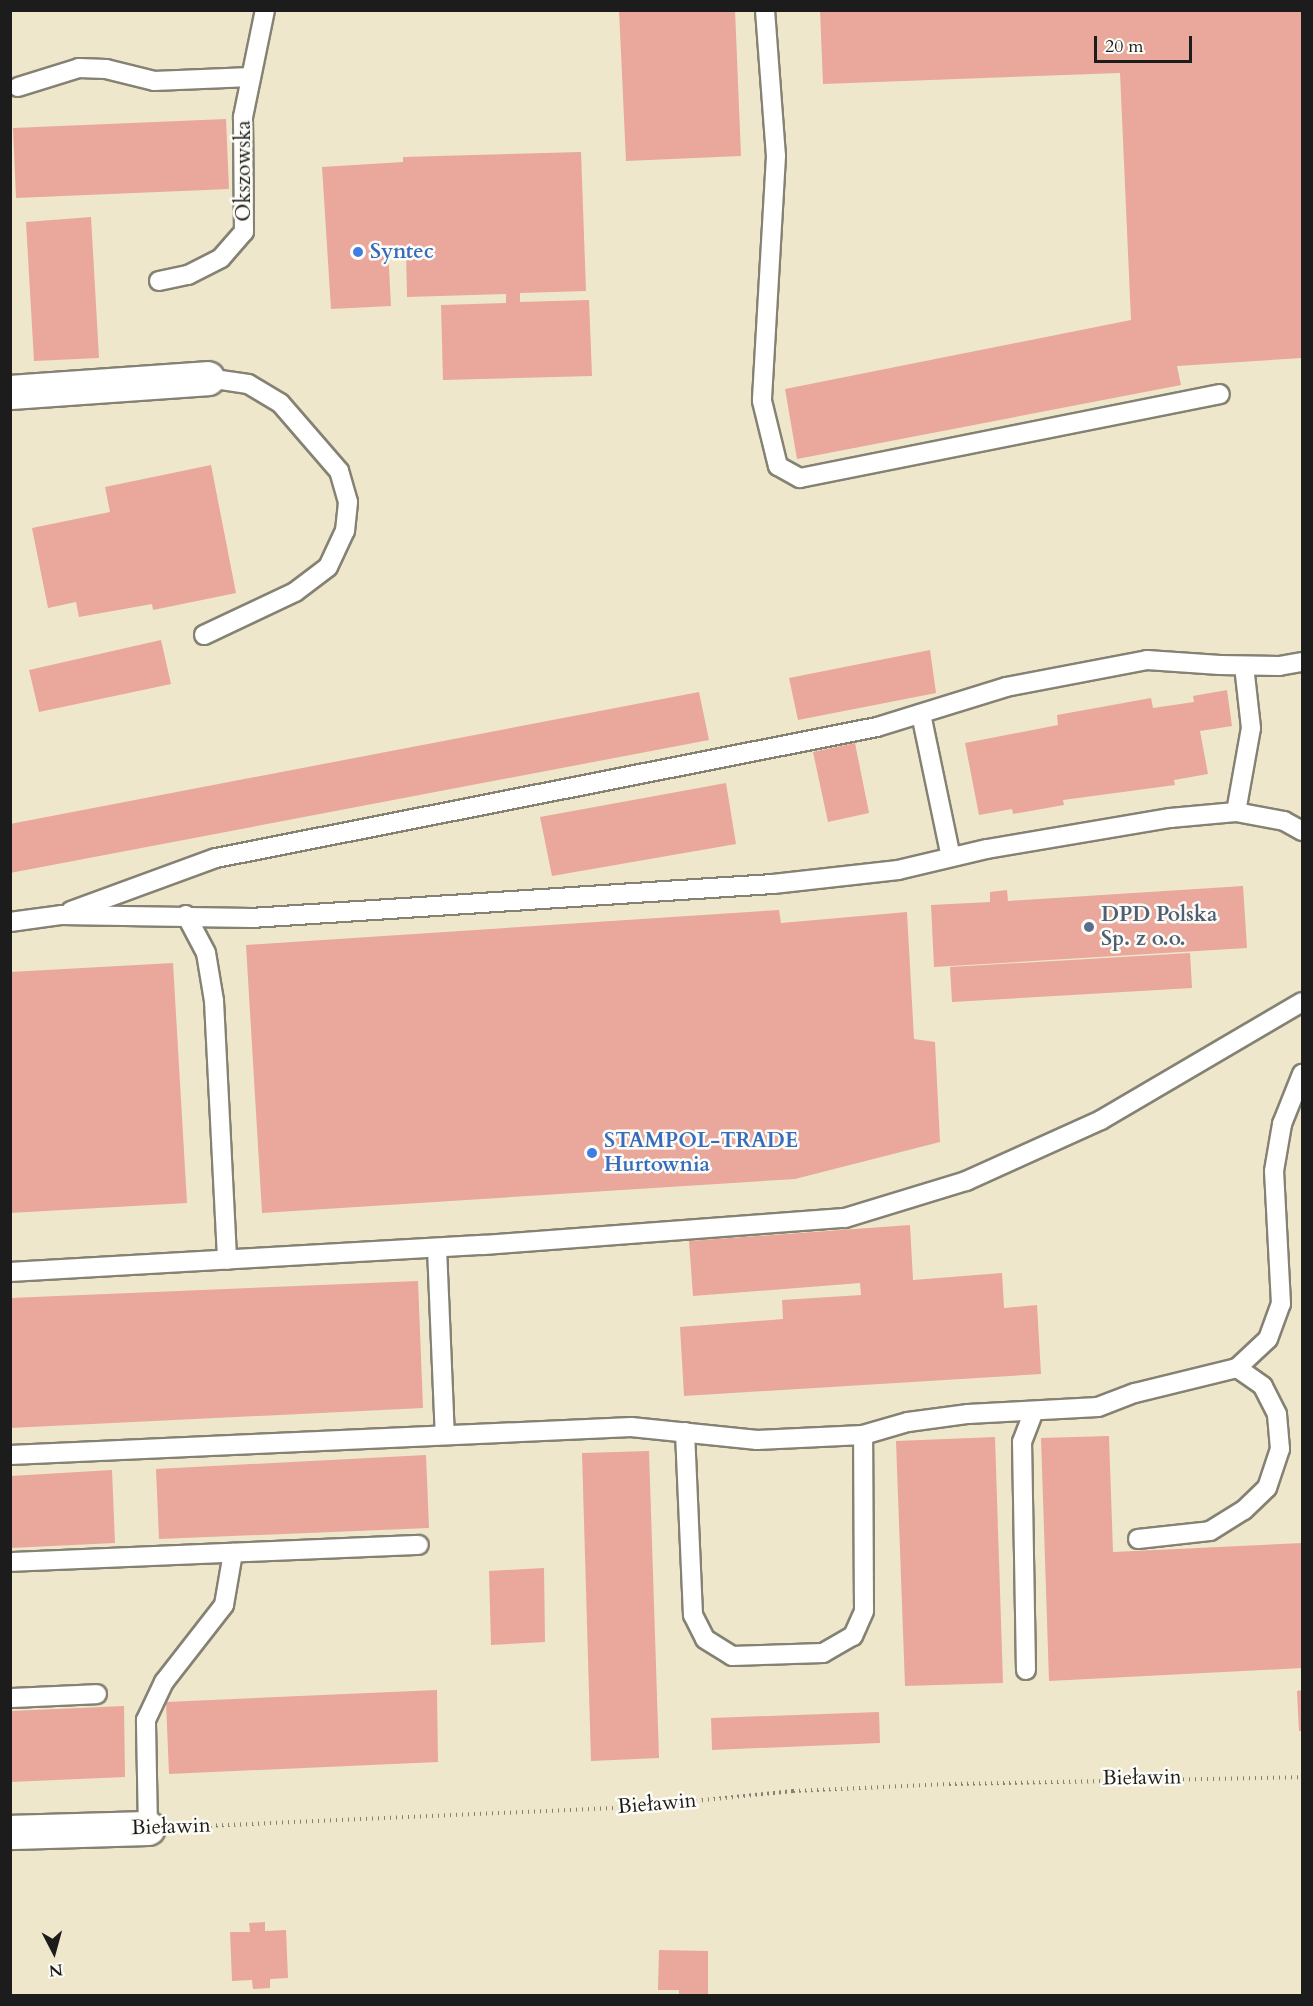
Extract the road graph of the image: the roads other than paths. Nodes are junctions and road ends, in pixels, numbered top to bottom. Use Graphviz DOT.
graph roads {
  1 [pos="266,10"];
  2 [pos="765,10"];
  3 [pos="251,77"];
  4 [pos="18,87"];
  5 [pos="159,280"];
  6 [pos="208,378"];
  7 [pos="10,392"];
  8 [pos="1220,394"];
  9 [pos="204,635"];
  10 [pos="1302,662"];
  11 [pos="1244,666"];
  12 [pos="921,714"];
  13 [pos="1236,812"];
  14 [pos="1302,831"];
  15 [pos="951,857"];
  16 [pos="61,915"];
  17 [pos="186,915"];
  18 [pos="10,922"];
  19 [pos="1302,1002"];
  20 [pos="1302,1074"];
  21 [pos="437,1248"];
  22 [pos="227,1260"];
  23 [pos="10,1272"];
  24 [pos="1237,1368"];
  25 [pos="1033,1414"];
  26 [pos="685,1432"];
  27 [pos="445,1435"];
  28 [pos="863,1435"];
  29 [pos="10,1455"];
  30 [pos="1138,1539"];
  31 [pos="419,1545"];
  32 [pos="233,1553"];
  33 [pos="10,1562"];
  34 [pos="1026,1670"];
  35 [pos="97,1694"];
  36 [pos="10,1698"];
  37 [pos="148,1828"];
  38 [pos="10,1832"];
  1 -- 3 [label="lane, Okszowska"];
  2 -- 8 [label="lane"];
  3 -- 4 [label="lane"];
  3 -- 5 [label="lane, Okszowska"];
  6 -- 7 [label="street"];
  6 -- 9 [label="lane"];
  10 -- 11 [label="lane"];
  11 -- 12 [label="lane"];
  11 -- 13 [label="lane"];
  12 -- 15 [label="lane"];
  12 -- 16 [label="lane"];
  13 -- 14 [label="lane"];
  13 -- 15 [label="lane"];
  15 -- 17 [label="lane"];
  16 -- 17 [label="lane"];
  16 -- 18 [label="lane"];
  17 -- 22 [label="lane"];
  19 -- 21 [label="lane"];
  20 -- 24 [label="lane"];
  21 -- 22 [label="lane"];
  21 -- 27 [label="lane"];
  22 -- 23 [label="lane"];
  24 -- 25 [label="lane"];
  24 -- 30 [label="lane"];
  25 -- 28 [label="lane"];
  25 -- 34 [label="lane"];
  26 -- 27 [label="lane"];
  26 -- 28 [label="lane"];
  26 -- 28 [label="lane"];
  27 -- 29 [label="lane"];
  31 -- 32 [label="lane"];
  32 -- 33 [label="lane"];
  32 -- 37 [label="lane"];
  35 -- 36 [label="lane"];
  37 -- 38 [label="street, Bieławin"];
}
